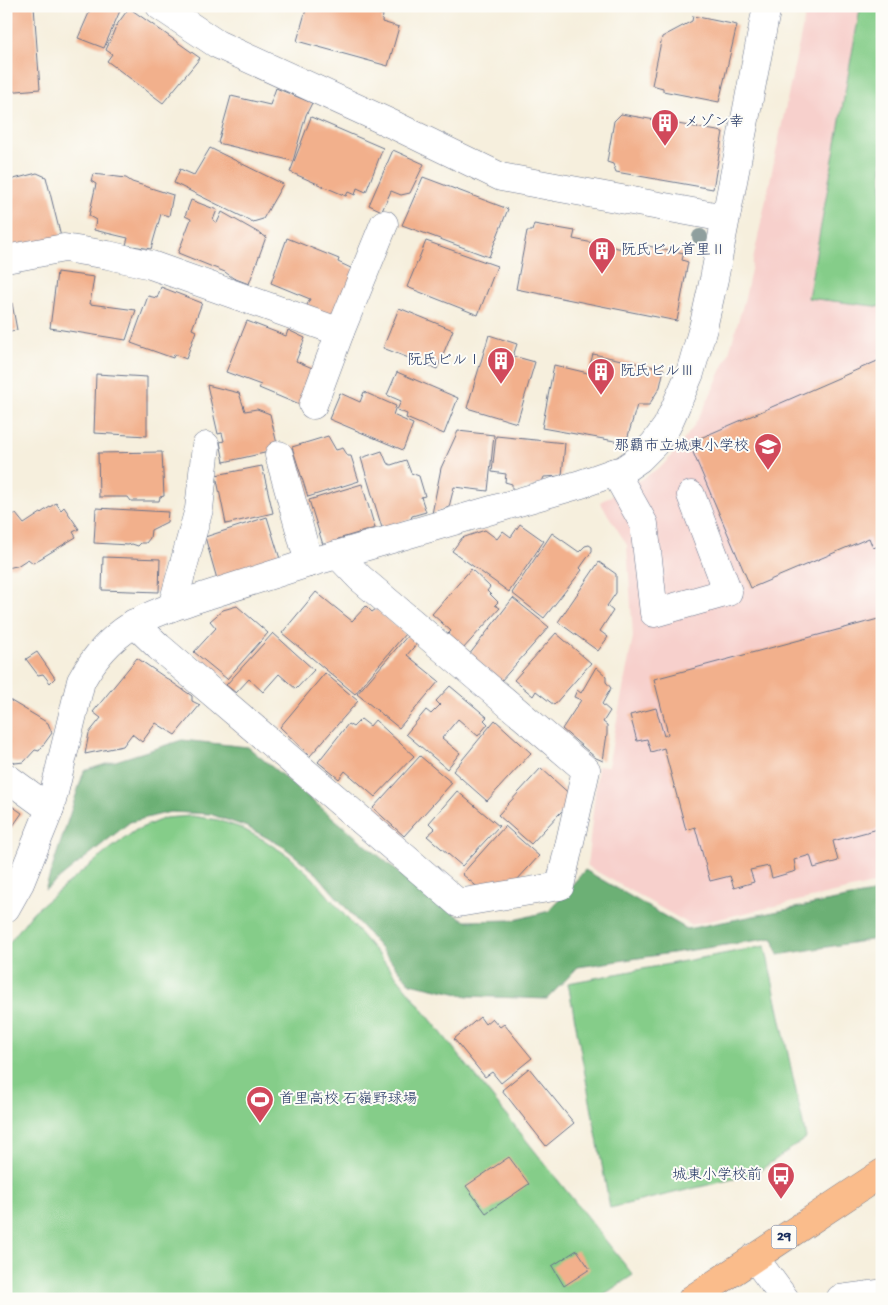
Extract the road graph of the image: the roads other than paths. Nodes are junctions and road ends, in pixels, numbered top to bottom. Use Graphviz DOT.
graph roads {
  1 [pos="160,6"];
  2 [pos="767,6"];
  3 [pos="725,218"];
  4 [pos="384,224"];
  5 [pos="6,259"];
  6 [pos="340,332"];
  7 [pos="313,405"];
  8 [pos="206,446"];
  9 [pos="279,455"];
  10 [pos="620,480"];
  11 [pos="691,495"];
  12 [pos="338,554"];
  13 [pos="310,563"];
  14 [pos="172,607"];
  15 [pos="134,623"];
  16 [pos="6,777"];
  17 [pos="50,809"];
  18 [pos="6,908"];
  19 [pos="882,1173"];
  20 [pos="754,1258"];
  21 [pos="692,1299"];
  22 [pos="785,1299"];
  23 [pos="840,1299"];
  24 [pos="881,1299"];
  1 -- 3 [label="street"];
  2 -- 3 [label="street"];
  3 -- 10 [label="street"];
  4 -- 6 [label="street"];
  5 -- 6 [label="street"];
  6 -- 7 [label="street"];
  8 -- 14 [label="street"];
  9 -- 13 [label="street"];
  10 -- 11 [label="street"];
  10 -- 12 [label="street"];
  12 -- 13 [label="street"];
  12 -- 15 [label="street"];
  13 -- 14 [label="street"];
  14 -- 15 [label="street"];
  15 -- 17 [label="street"];
  16 -- 17 [label="street"];
  17 -- 18 [label="street"];
  19 -- 20 [label="main road, 29"];
  20 -- 21 [label="main road, 29"];
  20 -- 22 [label="street"];
  23 -- 24 [label="street"];
}
